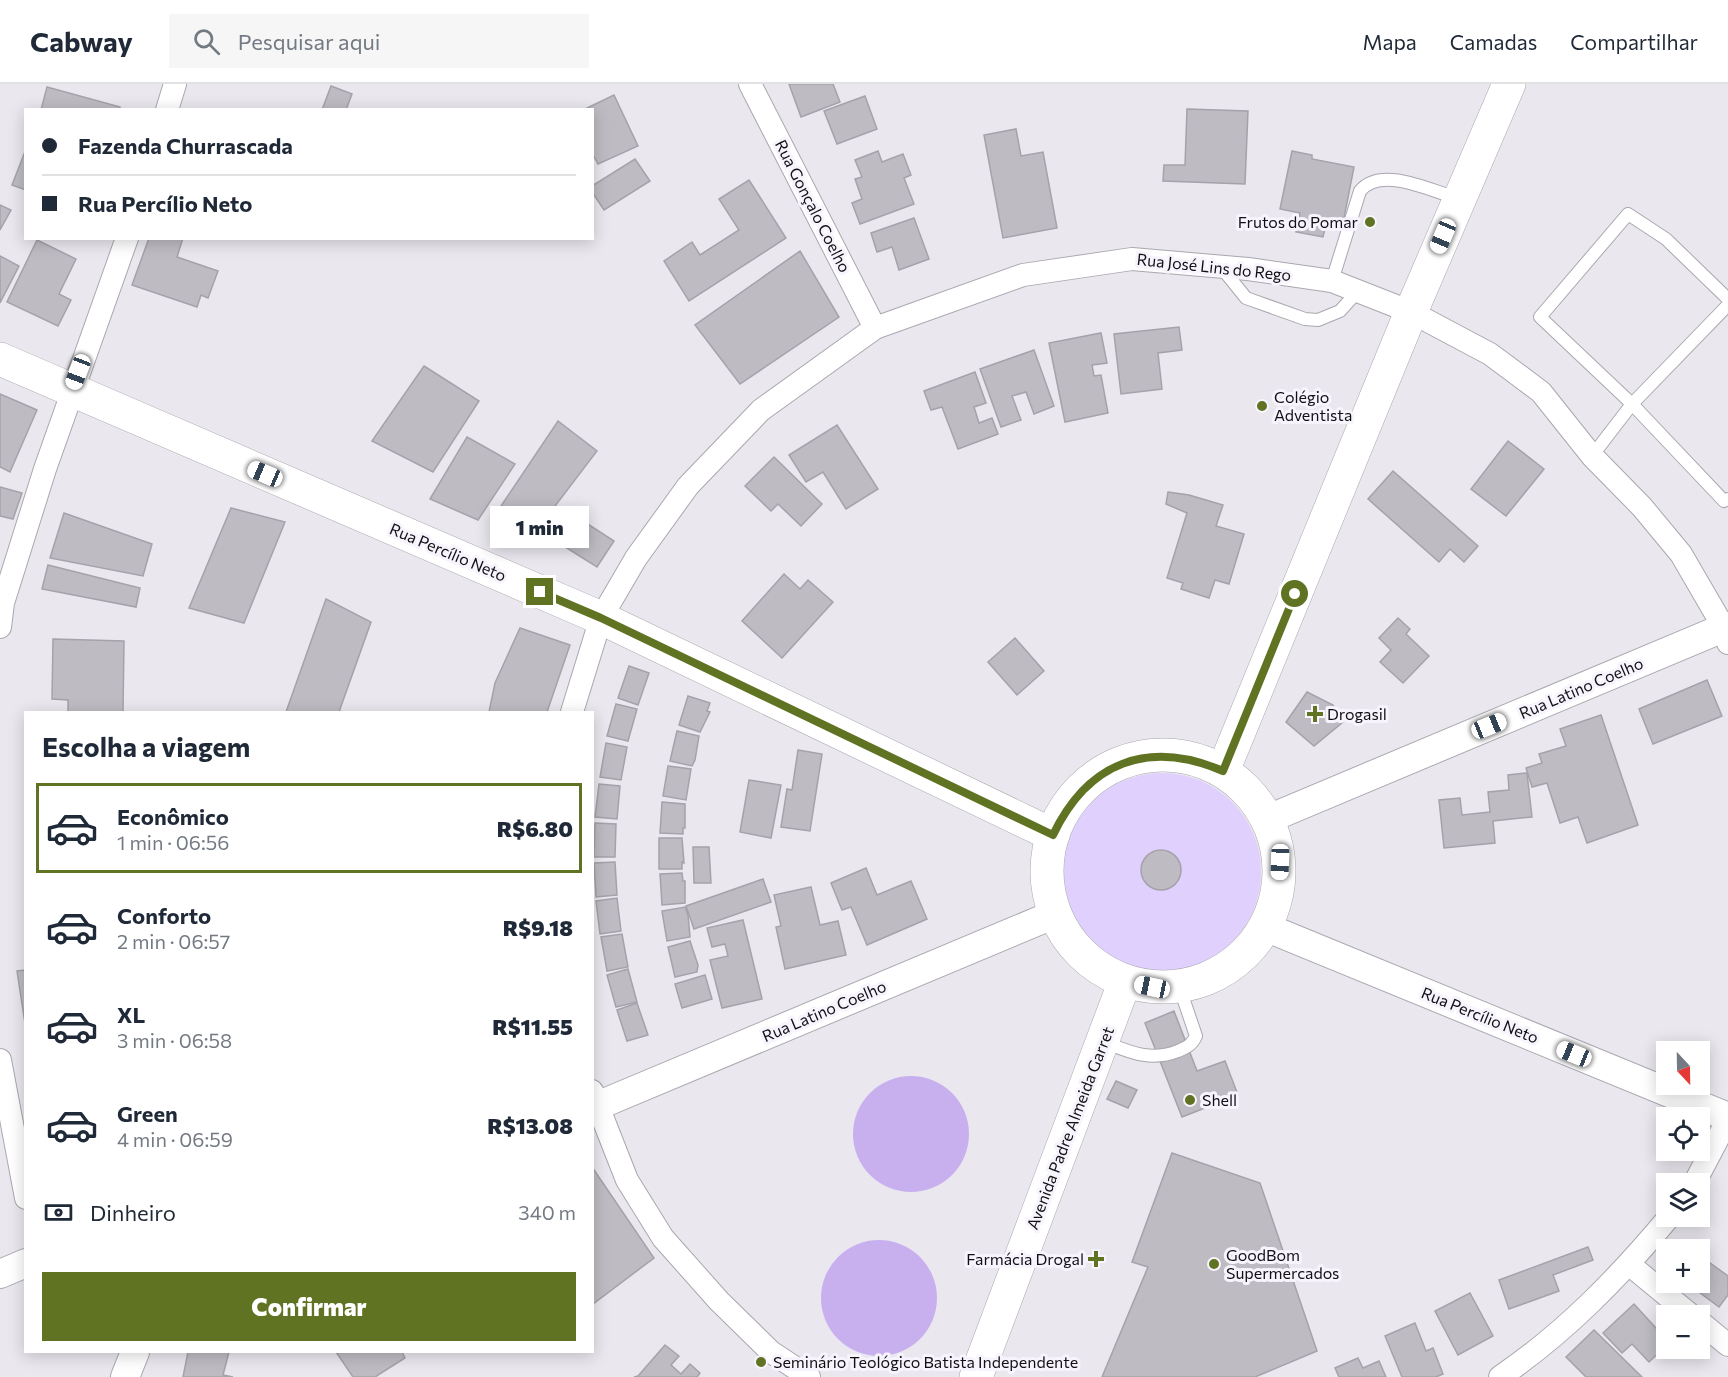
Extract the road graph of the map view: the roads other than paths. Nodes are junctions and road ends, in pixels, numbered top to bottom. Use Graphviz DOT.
graph roads {
  1 [pos="175,84"];
  2 [pos="750,84"];
  3 [pos="1509,84"];
  4 [pos="168,108"];
  5 [pos="1458,198"];
  6 [pos="125,240"];
  7 [pos="1220,266"];
  8 [pos="1332,281"];
  9 [pos="1358,291"];
  10 [pos="1728,299"];
  11 [pos="1728,305"];
  12 [pos="1411,312"];
  13 [pos="875,328"];
  14 [pos="0,359"];
  15 [pos="71,391"];
  16 [pos="1632,404"];
  17 [pos="1592,456"];
  18 [pos="1728,499"];
  19 [pos="601,618"];
  20 [pos="0,627"];
  21 [pos="1727,632"];
  22 [pos="572,711"];
  23 [pos="1223,771"];
  24 [pos="1268,819"];
  25 [pos="1053,835"];
  26 [pos="1055,914"];
  27 [pos="1265,927"];
  28 [pos="1125,981"];
  29 [pos="1179,986"];
  30 [pos="1102,1041"];
  31 [pos="0,1060"];
  32 [pos="594,1102"];
  33 [pos="1728,1118"];
  34 [pos="1700,1173"];
  35 [pos="24,1187"];
  36 [pos="1661,1227"];
  37 [pos="24,1264"];
  38 [pos="1630,1265"];
  39 [pos="0,1274"];
  40 [pos="1679,1305"];
  41 [pos="1710,1330"];
  42 [pos="1728,1345"];
  43 [pos="135,1353"];
  44 [pos="125,1377"];
  45 [pos="809,1377"];
  46 [pos="976,1377"];
  47 [pos="1500,1377"];
  1 -- 4 [label="street"];
  2 -- 13 [label="street, Rua Gonçalo Coelho"];
  3 -- 5 [label="main road"];
  5 -- 8 [label="lane"];
  5 -- 12 [label="main road"];
  6 -- 15 [label="street"];
  7 -- 8 [label="street, Rua José Lins do Rego"];
  7 -- 9 [label="lane"];
  7 -- 13 [label="street, Rua José Lins do Rego"];
  8 -- 9 [label="street, Rua José Lins do Rego"];
  9 -- 12 [label="street, Rua José Lins do Rego"];
  10 -- 16 [label="lane"];
  11 -- 16 [label="lane"];
  12 -- 17 [label="street, Rua José Lins do Rego"];
  12 -- 23 [label="main road"];
  13 -- 19 [label="street, Rua José Lins do Rego"];
  14 -- 15 [label="main road, Rua Percílio Neto"];
  15 -- 19 [label="main road, Rua Percílio Neto"];
  15 -- 20 [label="street"];
  16 -- 17 [label="lane"];
  16 -- 18 [label="lane"];
  17 -- 21 [label="street, Rua José Lins do Rego"];
  19 -- 22 [label="street, Rua José Lins do Rego"];
  19 -- 25 [label="main road, Rua Percílio Neto"];
  21 -- 24 [label="street, Rua Latino Coelho"];
  23 -- 24 [label="main road"];
  23 -- 25 [label="main road"];
  24 -- 27 [label="main road"];
  25 -- 26 [label="main road"];
  26 -- 28 [label="main road"];
  26 -- 32 [label="street, Rua Latino Coelho"];
  27 -- 29 [label="main road"];
  27 -- 33 [label="street, Rua Percílio Neto"];
  28 -- 29 [label="main road"];
  28 -- 30 [label="main road, Avenida Padre Almeida Garret"];
  29 -- 30 [label="lane"];
  30 -- 46 [label="main road, Avenida Padre Almeida Garret"];
  31 -- 35 [label="street"];
  32 -- 45 [label="street"];
  33 -- 34 [label="street"];
  36 -- 38 [label="street"];
  37 -- 39 [label="street"];
  38 -- 40 [label="street"];
  38 -- 47 [label="street"];
  41 -- 42 [label="street"];
  43 -- 44 [label="street"];
}
